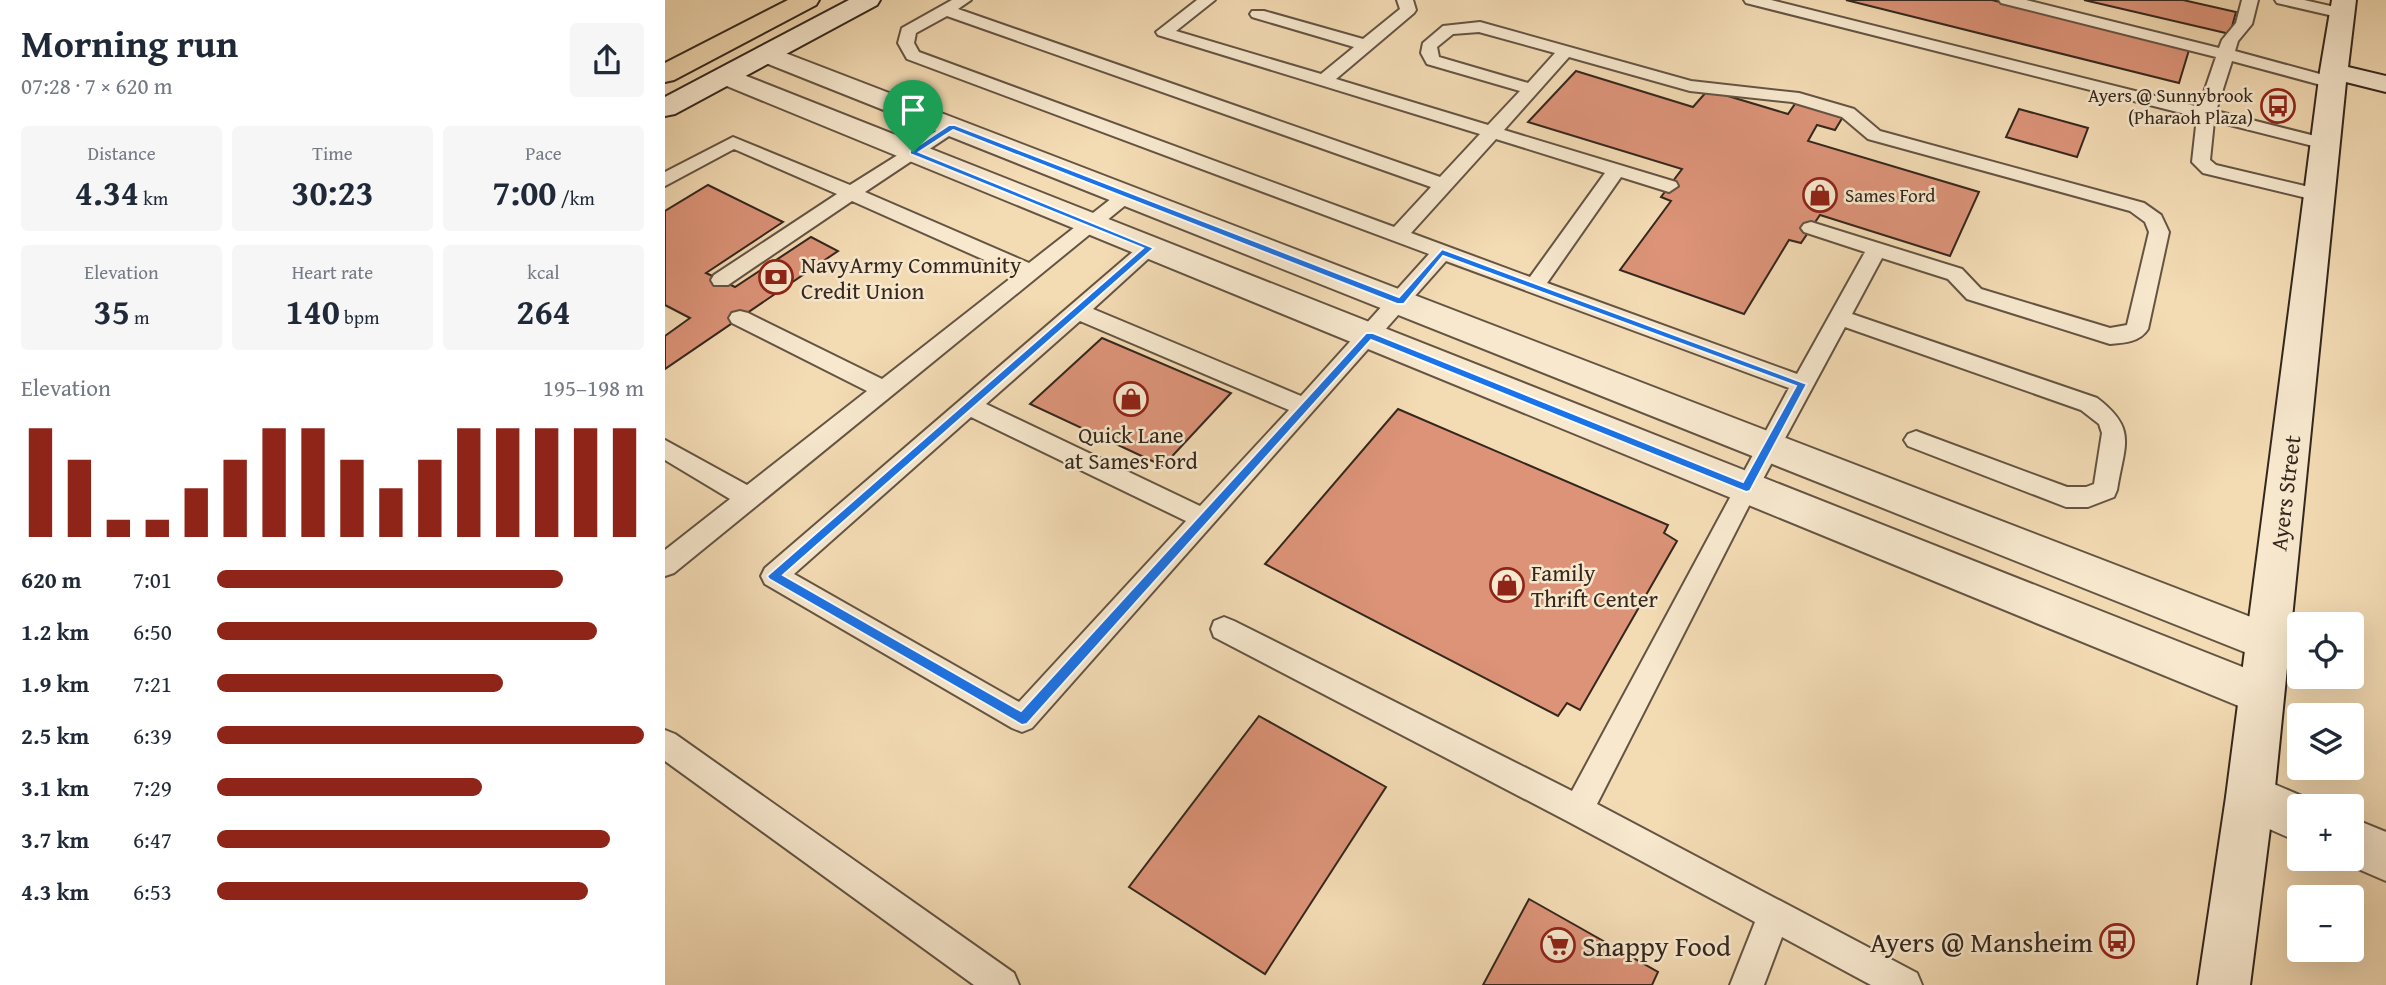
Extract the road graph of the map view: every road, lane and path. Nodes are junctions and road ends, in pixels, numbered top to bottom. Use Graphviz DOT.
graph roads {
  1 [pos="758,0"];
  2 [pos="807,0"];
  3 [pos="868,0"];
  4 [pos="963,0"];
  5 [pos="1207,0"];
  6 [pos="1405,0"];
  7 [pos="1752,0"];
  8 [pos="2007,0"];
  9 [pos="2250,0"];
  10 [pos="2283,0"];
  11 [pos="2343,6"];
  12 [pos="946,10"];
  13 [pos="1258,14"];
  14 [pos="688,35"];
  15 [pos="1367,45"];
  16 [pos="1566,51"];
  17 [pos="767,54"];
  18 [pos="2225,54"];
  19 [pos="665,74"];
  20 [pos="726,76"];
  21 [pos="2333,78"];
  22 [pos="1323,81"];
  23 [pos="2386,84"];
  24 [pos="1531,89"];
  25 [pos="665,108"];
  26 [pos="2206,114"];
  27 [pos="952,126"];
  28 [pos="1491,132"];
  29 [pos="2325,144"];
  30 [pos="913,152"];
  31 [pos="1616,171"];
  32 [pos="665,180"];
  33 [pos="1443,184"];
  34 [pos="1669,186"];
  35 [pos="851,193"];
  36 [pos="1128,195"];
  37 [pos="2319,195"];
  38 [pos="1092,224"];
  39 [pos="1811,229"];
  40 [pos="1397,236"];
  41 [pos="1150,248"];
  42 [pos="1876,250"];
  43 [pos="1442,252"];
  44 [pos="1031,272"];
  45 [pos="721,281"];
  46 [pos="1534,286"];
  47 [pos="1400,302"];
  48 [pos="1077,311"];
  49 [pos="1839,317"];
  50 [pos="740,318"];
  51 [pos="1369,336"];
  52 [pos="1802,384"];
  53 [pos="884,390"];
  54 [pos="968,405"];
  55 [pos="1305,407"];
  56 [pos="1916,440"];
  57 [pos="1769,446"];
  58 [pos="665,449"];
  59 [pos="1746,488"];
  60 [pos="749,498"];
  61 [pos="1204,519"];
  62 [pos="665,565"];
  63 [pos="1224,629"];
  64 [pos="2267,642"];
  65 [pos="2262,695"];
  66 [pos="665,744"];
  67 [pos="2250,797"];
  68 [pos="1578,810"];
  69 [pos="2287,814"];
  70 [pos="2364,847"];
  71 [pos="2386,857"];
  72 [pos="1774,915"];
  73 [pos="1002,985"];
  74 [pos="1747,985"];
  75 [pos="1905,985"];
  76 [pos="2224,985"];
  1 -- 14 [label="highway"];
  2 -- 19 [label="highway"];
  3 -- 17 [label="street"];
  4 -- 12 [label="lane"];
  5 -- 22 [label="lane"];
  6 -- 15 [label="lane"];
  7 -- 26 [label="lane"];
  8 -- 18 [label="lane"];
  9 -- 18 [label="lane"];
  10 -- 11 [label="lane"];
  11 -- 21 [label="street, Ayers Street"];
  12 -- 33 [label="lane"];
  12 -- 40 [label="lane"];
  13 -- 15 [label="lane"];
  15 -- 22 [label="lane"];
  16 -- 24 [label="lane"];
  16 -- 24 [label="lane"];
  16 -- 42 [label="lane"];
  17 -- 20 [label="street"];
  17 -- 27 [label="street"];
  18 -- 21 [label="lane"];
  18 -- 26 [label="lane"];
  20 -- 25 [label="street"];
  20 -- 30 [label="street"];
  21 -- 23 [label="street"];
  21 -- 29 [label="street, Ayers Street"];
  22 -- 28 [label="lane"];
  24 -- 28 [label="lane"];
  26 -- 29 [label="lane"];
  26 -- 37 [label="lane"];
  27 -- 30 [label="lane"];
  27 -- 36 [label="street"];
  28 -- 31 [label="lane"];
  28 -- 33 [label="lane"];
  29 -- 37 [label="street, Ayers Street"];
  30 -- 35 [label="lane"];
  30 -- 38 [label="street"];
  31 -- 34 [label="lane"];
  31 -- 46 [label="lane"];
  32 -- 35 [label="lane"];
  33 -- 40 [label="lane"];
  35 -- 44 [label="lane"];
  35 -- 45 [label="lane"];
  36 -- 38 [label="lane"];
  36 -- 47 [label="street"];
  37 -- 64 [label="street, Ayers Street"];
  38 -- 41 [label="street"];
  38 -- 44 [label="lane"];
  39 -- 42 [label="lane"];
  40 -- 43 [label="lane"];
  41 -- 48 [label="lane"];
  41 -- 51 [label="street"];
  42 -- 49 [label="lane"];
  43 -- 46 [label="lane"];
  43 -- 47 [label="lane"];
  44 -- 53 [label="lane"];
  46 -- 52 [label="lane"];
  47 -- 51 [label="lane"];
  47 -- 57 [label="street"];
  48 -- 54 [label="lane"];
  48 -- 55 [label="lane"];
  49 -- 52 [label="lane"];
  49 -- 56 [label="lane"];
  50 -- 53 [label="lane"];
  51 -- 55 [label="lane"];
  51 -- 59 [label="street"];
  52 -- 57 [label="lane"];
  53 -- 60 [label="lane"];
  54 -- 61 [label="lane"];
  54 -- 61 [label="lane"];
  55 -- 61 [label="lane"];
  57 -- 59 [label="lane"];
  57 -- 64 [label="street"];
  58 -- 60 [label="lane"];
  59 -- 65 [label="street"];
  59 -- 68 [label="lane"];
  60 -- 62 [label="lane"];
  63 -- 68 [label="lane"];
  64 -- 65 [label="street, Ayers Street"];
  65 -- 67 [label="street, Ayers Street"];
  66 -- 73 [label="lane"];
  67 -- 69 [label="street"];
  67 -- 76 [label="street, Ayers Street"];
  68 -- 72 [label="lane"];
  70 -- 71 [label="street"];
  72 -- 74 [label="lane"];
  72 -- 75 [label="lane"];
}
